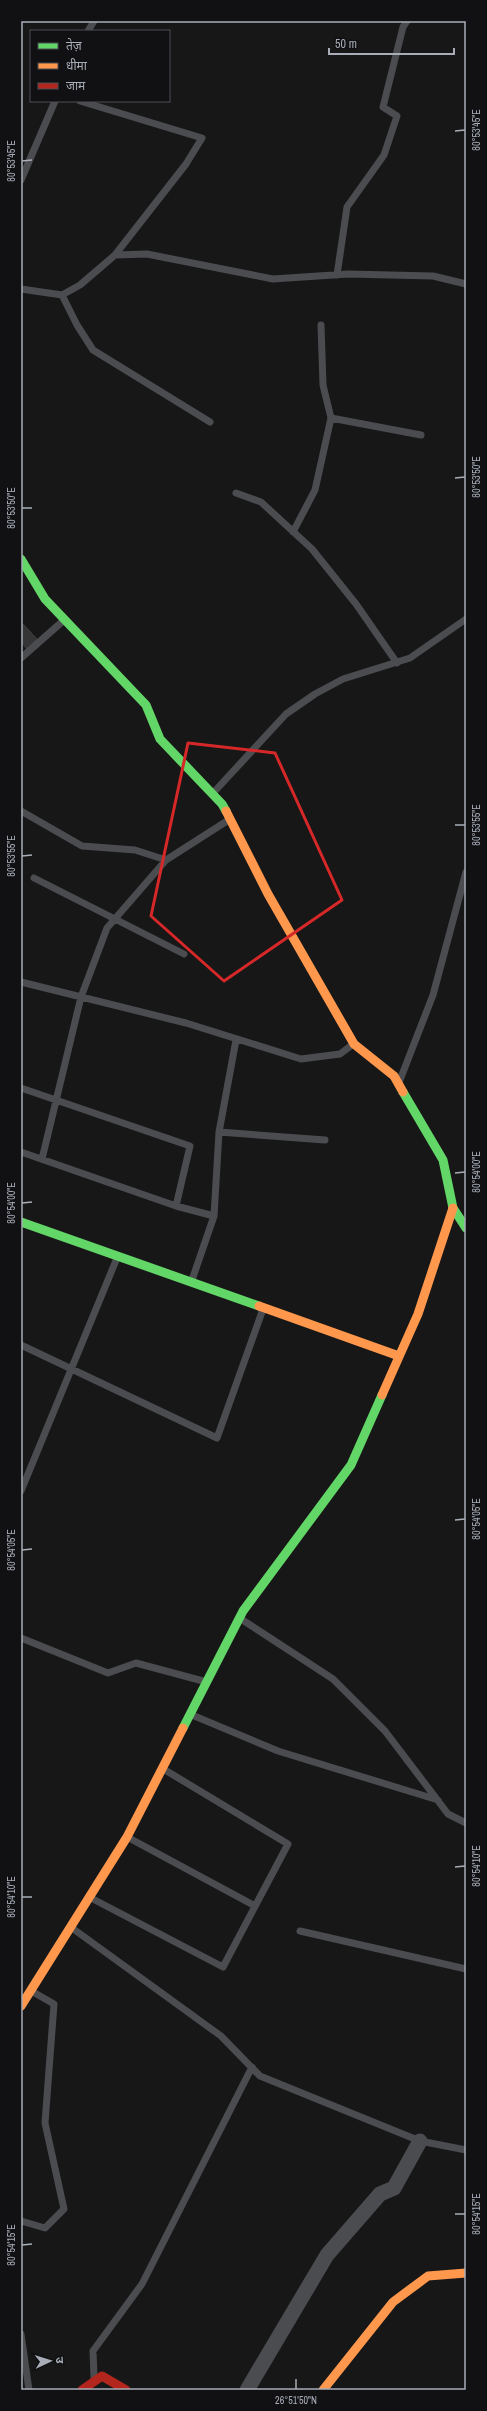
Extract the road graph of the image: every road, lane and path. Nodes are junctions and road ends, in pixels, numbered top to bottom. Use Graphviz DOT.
graph roads {
  1 [pos="94,21"];
  2 [pos="406,21"];
  3 [pos="89,30"];
  4 [pos="55,102"];
  5 [pos="83,102"];
  6 [pos="21,180"];
  7 [pos="115,255"];
  8 [pos="337,275"];
  9 [pos="466,284"];
  10 [pos="21,288"];
  11 [pos="62,295"];
  12 [pos="321,325"];
  13 [pos="331,418"];
  14 [pos="210,422"];
  15 [pos="421,435"];
  16 [pos="236,493"];
  17 [pos="293,532"];
  18 [pos="21,559"];
  19 [pos="466,619"];
  20 [pos="65,620"];
  21 [pos="21,658"];
  22 [pos="397,662"];
  23 [pos="212,793"];
  24 [pos="21,811"];
  25 [pos="229,819"];
  26 [pos="166,860"];
  27 [pos="466,872"];
  28 [pos="34,878"];
  29 [pos="114,919"];
  30 [pos="184,954"];
  31 [pos="21,982"];
  32 [pos="81,997"];
  33 [pos="236,1040"];
  34 [pos="354,1044"];
  35 [pos="398,1084"];
  36 [pos="21,1088"];
  37 [pos="56,1100"];
  38 [pos="219,1132"];
  39 [pos="325,1140"];
  40 [pos="21,1152"];
  41 [pos="42,1159"];
  42 [pos="176,1206"];
  43 [pos="453,1208"];
  44 [pos="214,1216"];
  45 [pos="21,1222"];
  46 [pos="466,1228"];
  47 [pos="118,1256"];
  48 [pos="192,1282"];
  49 [pos="264,1308"];
  50 [pos="21,1345"];
  51 [pos="399,1356"];
  52 [pos="72,1370"];
  53 [pos="21,1491"];
  54 [pos="239,1618"];
  55 [pos="21,1638"];
  56 [pos="205,1682"];
  57 [pos="190,1714"];
  58 [pos="163,1769"];
  59 [pos="438,1800"];
  60 [pos="466,1823"];
  61 [pos="127,1837"];
  62 [pos="90,1898"];
  63 [pos="255,1906"];
  64 [pos="71,1926"];
  65 [pos="300,1931"];
  66 [pos="466,1969"];
  67 [pos="31,1990"];
  68 [pos="21,2006"];
  69 [pos="252,2067"];
  70 [pos="420,2141"];
  71 [pos="466,2150"];
  72 [pos="21,2221"];
  73 [pos="466,2273"];
  74 [pos="21,2334"];
  75 [pos="95,2381"];
  76 [pos="29,2390"];
  77 [pos="82,2390"];
  78 [pos="126,2390"];
  79 [pos="247,2390"];
  80 [pos="323,2390"];
  1 -- 3 [label="lane"];
  2 -- 8 [label="lane"];
  4 -- 6 [label="lane"];
  5 -- 7 [label="lane"];
  7 -- 8 [label="lane"];
  7 -- 11 [label="lane"];
  8 -- 9 [label="lane"];
  10 -- 11 [label="lane"];
  11 -- 14 [label="lane"];
  12 -- 13 [label="lane"];
  13 -- 15 [label="lane"];
  13 -- 17 [label="lane"];
  16 -- 17 [label="lane"];
  17 -- 22 [label="lane"];
  18 -- 20 [label="street"];
  19 -- 22 [label="lane"];
  20 -- 21 [label="lane"];
  20 -- 23 [label="street"];
  22 -- 23 [label="lane"];
  23 -- 25 [label="street"];
  24 -- 26 [label="lane"];
  25 -- 26 [label="lane"];
  25 -- 34 [label="street"];
  26 -- 29 [label="lane"];
  27 -- 35 [label="lane"];
  28 -- 29 [label="lane"];
  29 -- 30 [label="lane"];
  29 -- 32 [label="lane"];
  31 -- 32 [label="lane"];
  32 -- 33 [label="lane"];
  32 -- 37 [label="lane"];
  33 -- 34 [label="lane"];
  33 -- 38 [label="lane"];
  34 -- 35 [label="street"];
  35 -- 43 [label="street"];
  36 -- 37 [label="lane"];
  37 -- 41 [label="lane"];
  37 -- 42 [label="lane"];
  38 -- 39 [label="lane"];
  38 -- 44 [label="lane"];
  40 -- 41 [label="lane"];
  41 -- 42 [label="lane"];
  42 -- 44 [label="lane"];
  43 -- 46 [label="street"];
  43 -- 51 [label="street"];
  44 -- 48 [label="lane"];
  45 -- 47 [label="street"];
  47 -- 48 [label="street"];
  47 -- 52 [label="lane"];
  48 -- 49 [label="street"];
  49 -- 51 [label="street"];
  49 -- 52 [label="lane"];
  50 -- 52 [label="lane"];
  51 -- 54 [label="street"];
  52 -- 53 [label="lane"];
  54 -- 56 [label="street"];
  54 -- 59 [label="lane"];
  55 -- 56 [label="lane"];
  56 -- 57 [label="street"];
  57 -- 58 [label="street"];
  57 -- 59 [label="lane"];
  58 -- 61 [label="street"];
  58 -- 63 [label="lane"];
  59 -- 60 [label="lane"];
  61 -- 62 [label="street"];
  61 -- 63 [label="lane"];
  62 -- 63 [label="lane"];
  62 -- 64 [label="street"];
  64 -- 67 [label="street"];
  64 -- 69 [label="lane"];
  65 -- 66 [label="lane"];
  67 -- 68 [label="street"];
  67 -- 72 [label="lane"];
  69 -- 70 [label="lane"];
  69 -- 75 [label="lane"];
  70 -- 71 [label="lane"];
  70 -- 79 [label="street"];
  73 -- 80 [label="street"];
  74 -- 76 [label="lane"];
  75 -- 77 [label="street"];
  75 -- 78 [label="street"];
}
